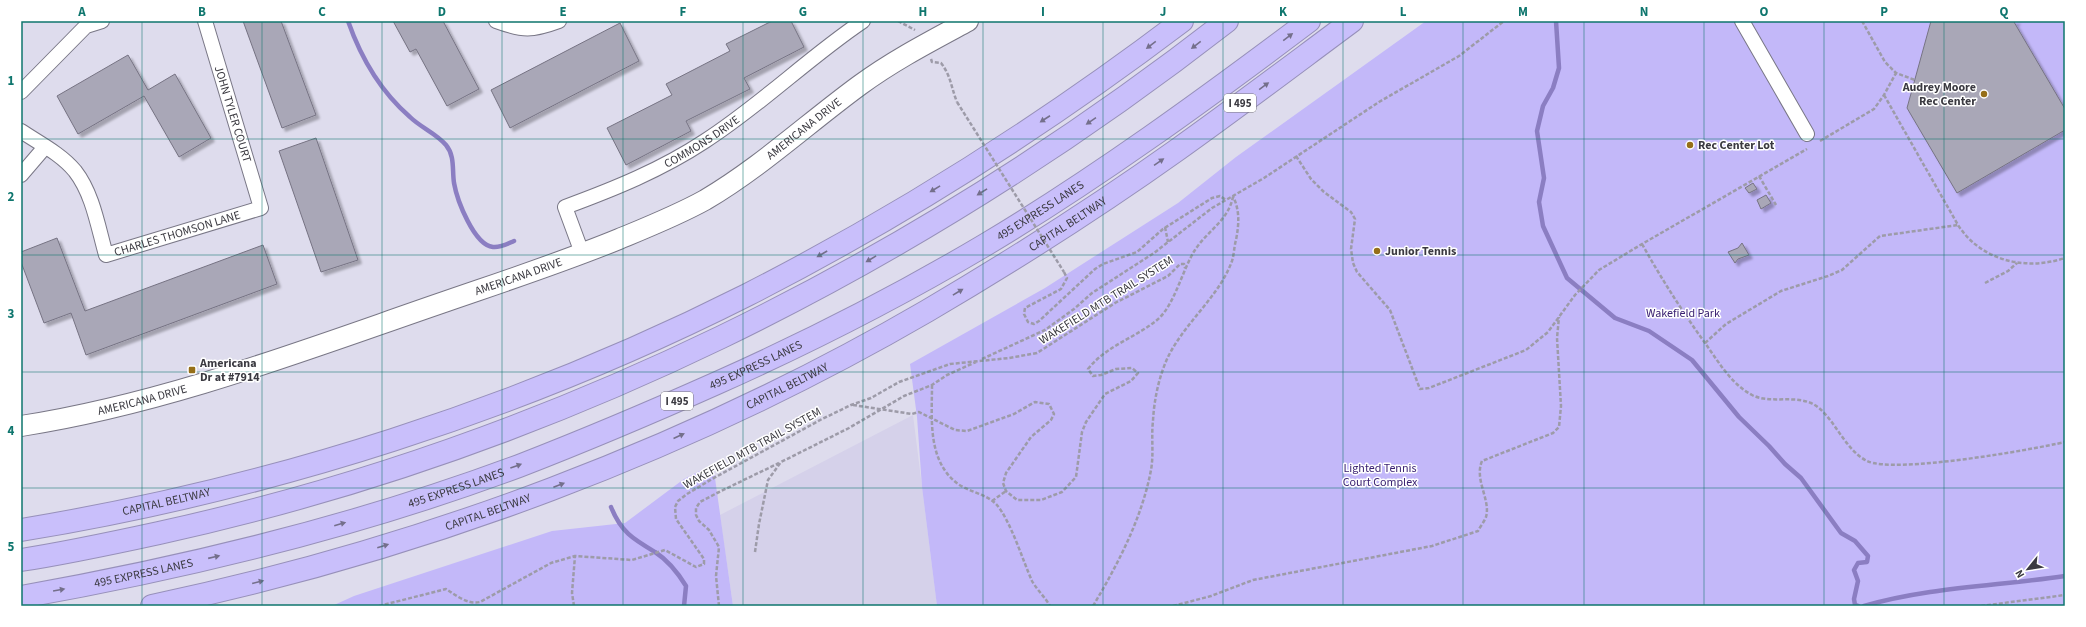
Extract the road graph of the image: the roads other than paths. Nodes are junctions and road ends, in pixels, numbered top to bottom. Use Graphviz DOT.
graph roads {
  1 [pos="102,21"];
  2 [pos="205,21"];
  3 [pos="496,21"];
  4 [pos="559,21"];
  5 [pos="862,21"];
  6 [pos="968,21"];
  7 [pos="1182,21"];
  8 [pos="1227,21"];
  9 [pos="1308,21"];
  10 [pos="1352,21"];
  11 [pos="1742,21"];
  12 [pos="21,92"];
  13 [pos="21,130"];
  14 [pos="1811,141"];
  15 [pos="45,147"];
  16 [pos="21,175"];
  17 [pos="261,208"];
  18 [pos="582,254"];
  19 [pos="21,426"];
  20 [pos="21,530"];
  21 [pos="21,560"];
  22 [pos="21,597"];
  23 [pos="152,606"];
  1 -- 12 [label="street"];
  2 -- 17 [label="street, JOHN TYLER COURT"];
  3 -- 4 [label="street"];
  5 -- 18 [label="street, COMMONS DRIVE"];
  6 -- 18 [label="street, AMERICANA DRIVE"];
  7 -- 20 [label="highway, CAPITAL BELTWAY, one-way"];
  8 -- 21 [label="highway, one-way"];
  22 -- 9 [label="highway, 495 EXPRESS LANES / I 495, one-way"];
  23 -- 10 [label="highway, CAPITAL BELTWAY / I 495, one-way"];
  11 -- 14 [label="street"];
  13 -- 15 [label="street, CHARLES THOMSON LANE"];
  15 -- 16 [label="street"];
  15 -- 17 [label="street, CHARLES THOMSON LANE"];
  18 -- 19 [label="street, AMERICANA DRIVE"];
}
